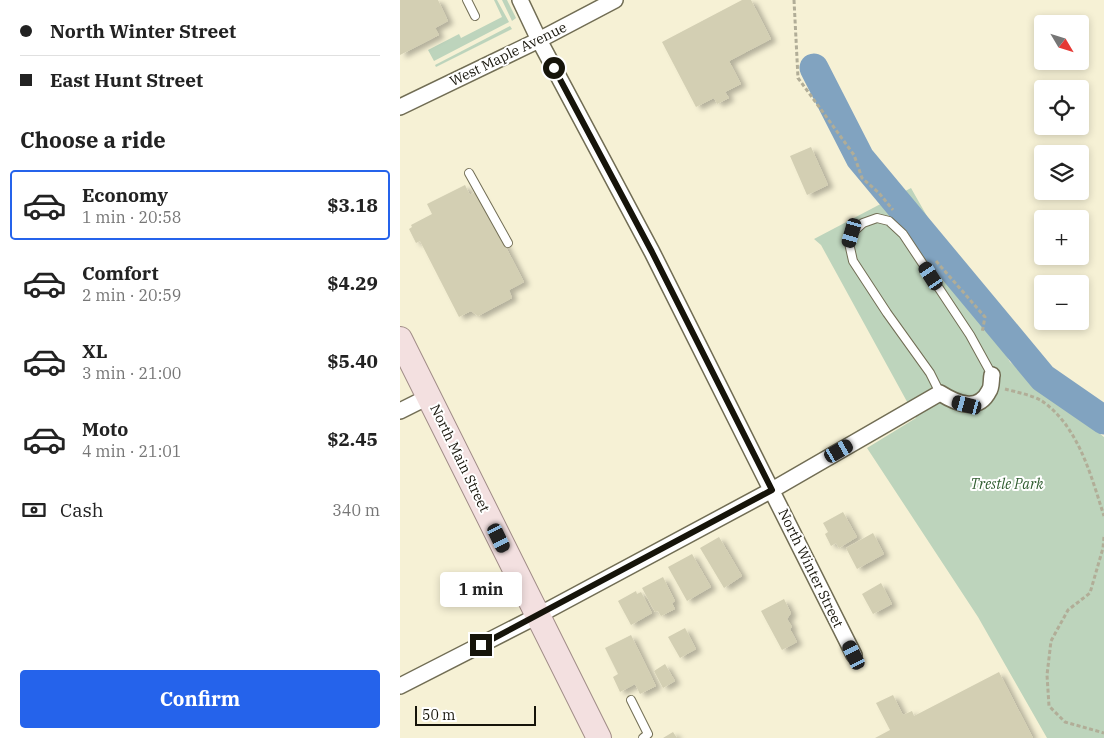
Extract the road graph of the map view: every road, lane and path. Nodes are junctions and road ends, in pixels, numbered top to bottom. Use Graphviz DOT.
graph roads {
  1 [pos="467,0"];
  2 [pos="520,0"];
  3 [pos="615,0"];
  4 [pos="475,16"];
  5 [pos="539,40"];
  6 [pos="400,107"];
  7 [pos="469,173"];
  8 [pos="508,243"];
  9 [pos="400,339"];
  10 [pos="992,374"];
  11 [pos="940,393"];
  12 [pos="430,396"];
  13 [pos="400,411"];
  14 [pos="772,490"];
  15 [pos="1104,537"];
  16 [pos="537,616"];
  17 [pos="854,655"];
  18 [pos="400,686"];
  19 [pos="631,700"];
  20 [pos="1104,733"];
  21 [pos="599,738"];
  22 [pos="643,738"];
  1 -- 4 [label="lane"];
  2 -- 5 [label="street, North Winter Street"];
  3 -- 5 [label="street, West Maple Avenue"];
  5 -- 6 [label="street, West Maple Avenue"];
  5 -- 14 [label="street, North Winter Street"];
  7 -- 8 [label="lane"];
  9 -- 12 [label="main road, North Main Street"];
  10 -- 11 [label="street"];
  10 -- 11 [label="lane"];
  11 -- 14 [label="street"];
  12 -- 13 [label="street"];
  12 -- 16 [label="main road, North Main Street"];
  14 -- 16 [label="street"];
  14 -- 17 [label="street, North Winter Street"];
  15 -- 20 [label="path"];
  16 -- 18 [label="street"];
  16 -- 21 [label="main road, North Main Street"];
  19 -- 22 [label="lane"];
}
